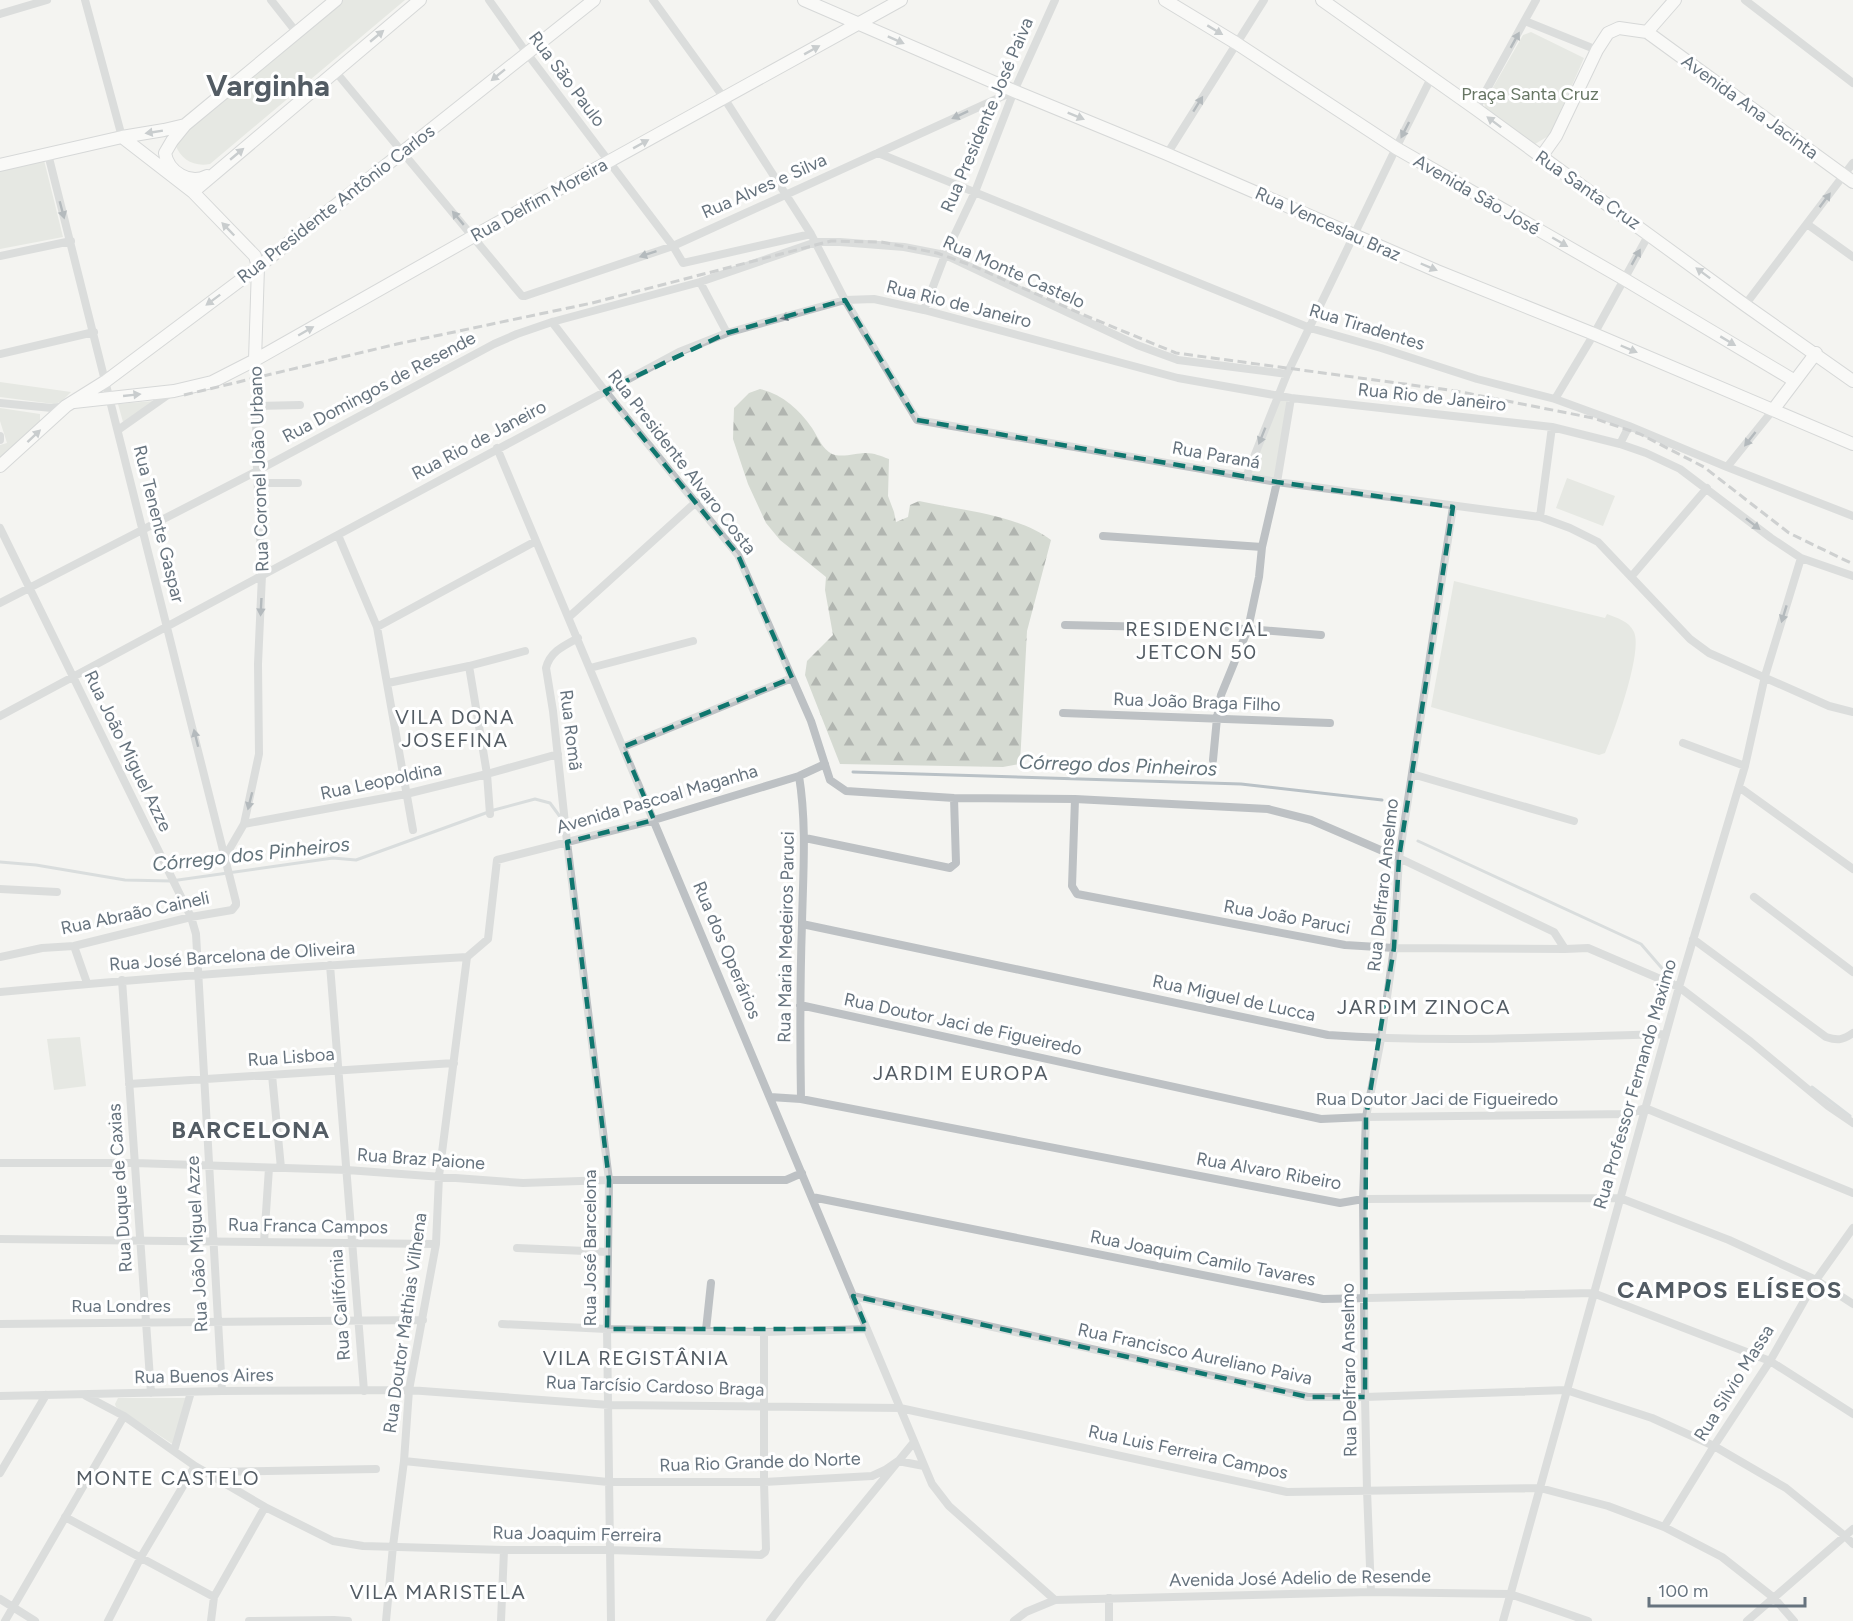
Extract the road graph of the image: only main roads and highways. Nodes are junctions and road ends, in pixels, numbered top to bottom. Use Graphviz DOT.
graph roads {
  1 [pos="336,0"];
  2 [pos="420,0"];
  3 [pos="594,0"];
  4 [pos="804,0"];
  5 [pos="901,0"];
  6 [pos="1165,0"];
  7 [pos="1675,0"];
  8 [pos="1328,2"];
  9 [pos="859,24"];
  10 [pos="1647,32"];
  11 [pos="185,125"];
  12 [pos="122,137"];
  13 [pos="1541,157"];
  14 [pos="0,165"];
  15 [pos="216,171"];
  16 [pos="1848,179"];
  17 [pos="193,192"];
  18 [pos="258,267"];
  19 [pos="1816,353"];
  20 [pos="255,360"];
  21 [pos="1795,381"];
  22 [pos="1853,381"];
  23 [pos="70,404"];
  24 [pos="1773,410"];
  25 [pos="1853,444"];
  26 [pos="0,467"];
  1 -- 11 [label="main road"];
  15 -- 2 [label="main road, one-way"];
  3 -- 18 [label="main road, Rua Presidente Antônio Carlos, one-way"];
  4 -- 9 [label="main road, Rua Venceslau Braz"];
  5 -- 9 [label="main road, Rua Delfim Moreira"];
  6 -- 21 [label="main road, Avenida São José, one-way"];
  7 -- 10 [label="main road"];
  13 -- 8 [label="main road, Rua Santa Cruz, one-way"];
  20 -- 9 [label="main road, Rua Delfim Moreira, one-way"];
  9 -- 24 [label="main road, Rua Venceslau Braz, one-way"];
  10 -- 13 [label="main road"];
  10 -- 16 [label="main road, Avenida Ana Jacinta"];
  11 -- 12 [label="main road, one-way"];
  11 -- 15 [label="main road"];
  12 -- 14 [label="main road"];
  12 -- 17 [label="main road"];
  19 -- 13 [label="main road, Rua Santa Cruz, one-way"];
  15 -- 17 [label="main road"];
  18 -- 17 [label="main road, one-way"];
  18 -- 20 [label="main road, Rua Coronel João Urbano"];
  18 -- 23 [label="main road, Rua Presidente Antônio Carlos, one-way"];
  19 -- 21 [label="main road"];
  19 -- 22 [label="main road, Rua Santa Cruz"];
  23 -- 20 [label="main road, Rua Delfim Moreira, one-way"];
  21 -- 24 [label="main road"];
  26 -- 23 [label="main road, Rua Presidente Antônio Carlos, one-way"];
  24 -- 25 [label="main road, Rua Venceslau Braz"];
}
